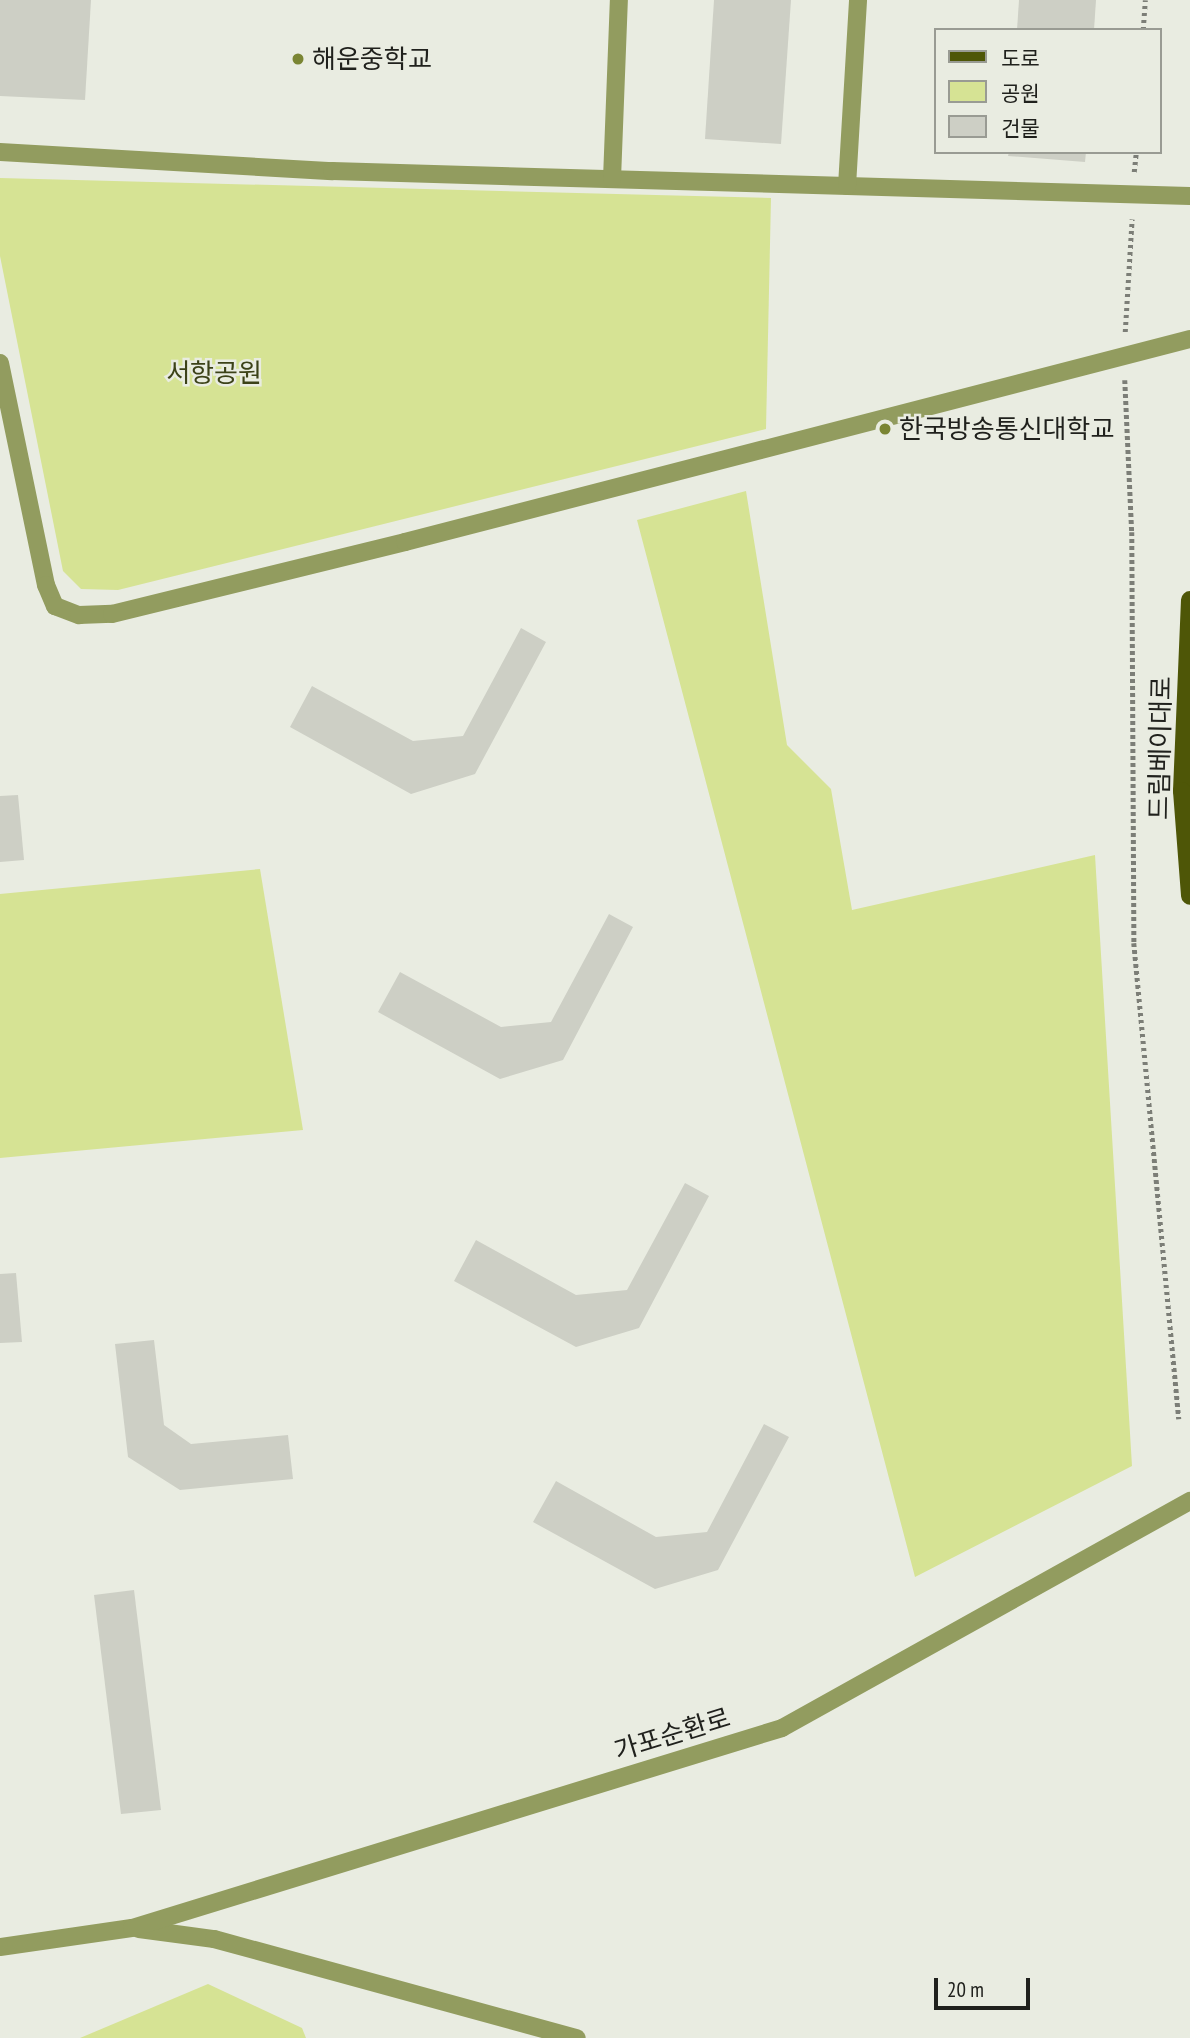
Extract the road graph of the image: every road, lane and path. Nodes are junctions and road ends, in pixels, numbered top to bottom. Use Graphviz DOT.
graph roads {
  1 [pos="619,0"];
  2 [pos="858,0"];
  3 [pos="1145,0"];
  4 [pos="1143,28"];
  5 [pos="0,152"];
  6 [pos="1136,154"];
  7 [pos="612,179"];
  8 [pos="847,186"];
  9 [pos="1133,194"];
  10 [pos="1190,196"];
  11 [pos="1190,339"];
  12 [pos="1124,356"];
  13 [pos="0,363"];
  14 [pos="1190,600"];
  15 [pos="1190,897"];
  16 [pos="1179,1419"];
  17 [pos="1190,1501"];
  18 [pos="132,1928"];
  19 [pos="0,1947"];
  20 [pos="577,2038"];
  1 -- 7 [label="street"];
  2 -- 8 [label="street"];
  3 -- 4 [label="path"];
  5 -- 7 [label="street"];
  6 -- 9 [label="path"];
  7 -- 8 [label="street"];
  8 -- 9 [label="street"];
  9 -- 10 [label="street"];
  9 -- 12 [label="path"];
  11 -- 12 [label="street"];
  12 -- 13 [label="street"];
  12 -- 16 [label="path"];
  14 -- 15 [label="main road, 드림베이대로"];
  17 -- 18 [label="street, 가포순환로"];
  18 -- 19 [label="street, 가포순환로"];
  18 -- 20 [label="street, 가포순환로"];
}
